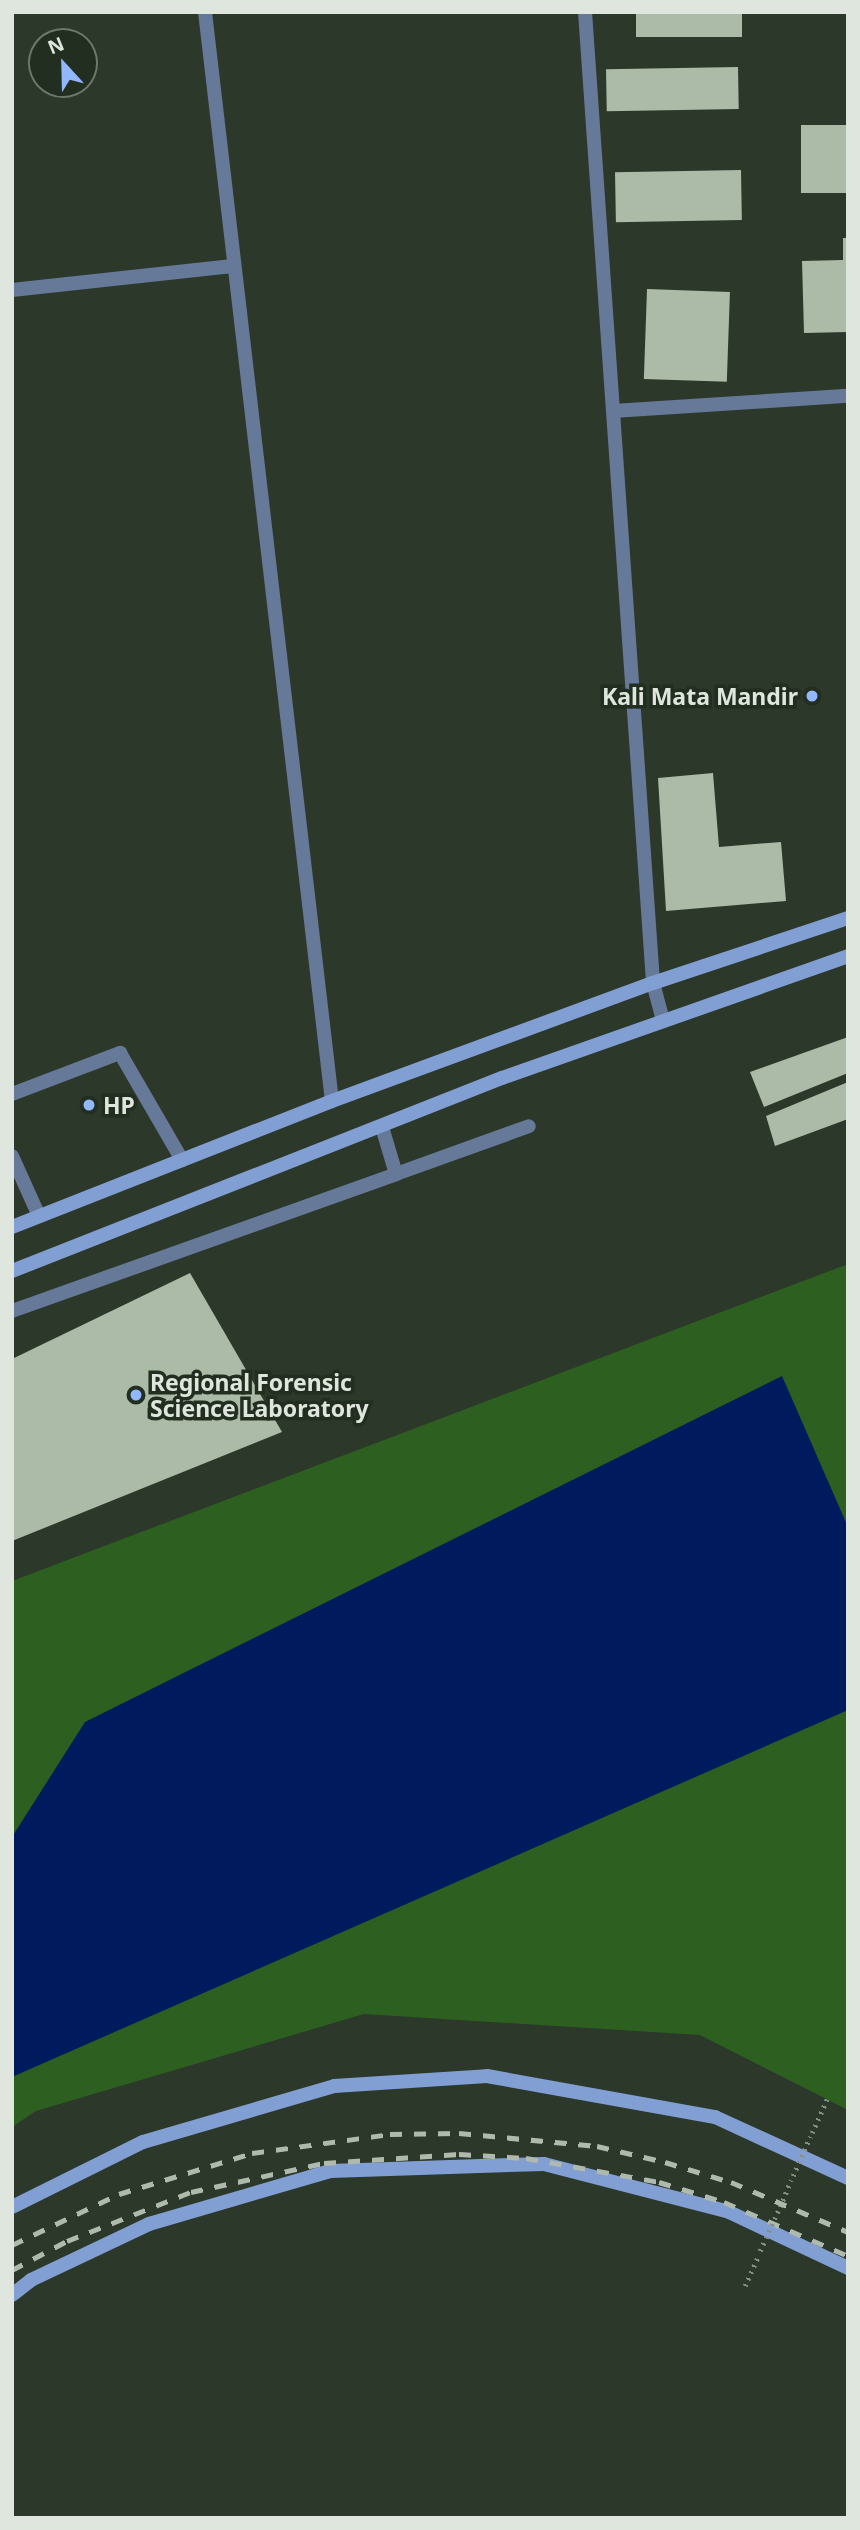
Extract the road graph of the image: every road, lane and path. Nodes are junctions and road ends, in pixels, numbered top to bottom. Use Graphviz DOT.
graph roads {
  1 [pos="205,12"];
  2 [pos="585,12"];
  3 [pos="233,266"];
  4 [pos="12,290"];
  5 [pos="848,396"];
  6 [pos="613,411"];
  7 [pos="848,918"];
  8 [pos="848,956"];
  9 [pos="653,983"];
  10 [pos="663,1020"];
  11 [pos="12,1094"];
  12 [pos="331,1101"];
  13 [pos="382,1126"];
  14 [pos="529,1126"];
  15 [pos="12,1156"];
  16 [pos="182,1160"];
  17 [pos="396,1174"];
  18 [pos="39,1216"];
  19 [pos="12,1227"];
  20 [pos="12,1271"];
  21 [pos="12,1311"];
  22 [pos="827,2099"];
  23 [pos="848,2178"];
  24 [pos="12,2207"];
  25 [pos="848,2268"];
  26 [pos="745,2286"];
  27 [pos="12,2295"];
  1 -- 3 [label="street"];
  2 -- 6 [label="street"];
  3 -- 4 [label="street"];
  3 -- 12 [label="street"];
  5 -- 6 [label="street"];
  6 -- 9 [label="street"];
  7 -- 9 [label="main road"];
  8 -- 10 [label="main road"];
  9 -- 10 [label="street"];
  9 -- 12 [label="main road"];
  10 -- 13 [label="main road"];
  11 -- 16 [label="street"];
  12 -- 16 [label="main road"];
  13 -- 17 [label="street"];
  13 -- 20 [label="main road"];
  14 -- 17 [label="street"];
  15 -- 18 [label="street"];
  16 -- 18 [label="main road"];
  17 -- 21 [label="street"];
  18 -- 19 [label="main road"];
  22 -- 26 [label="path, bridge"];
  23 -- 24 [label="main road"];
  25 -- 27 [label="main road"];
}
